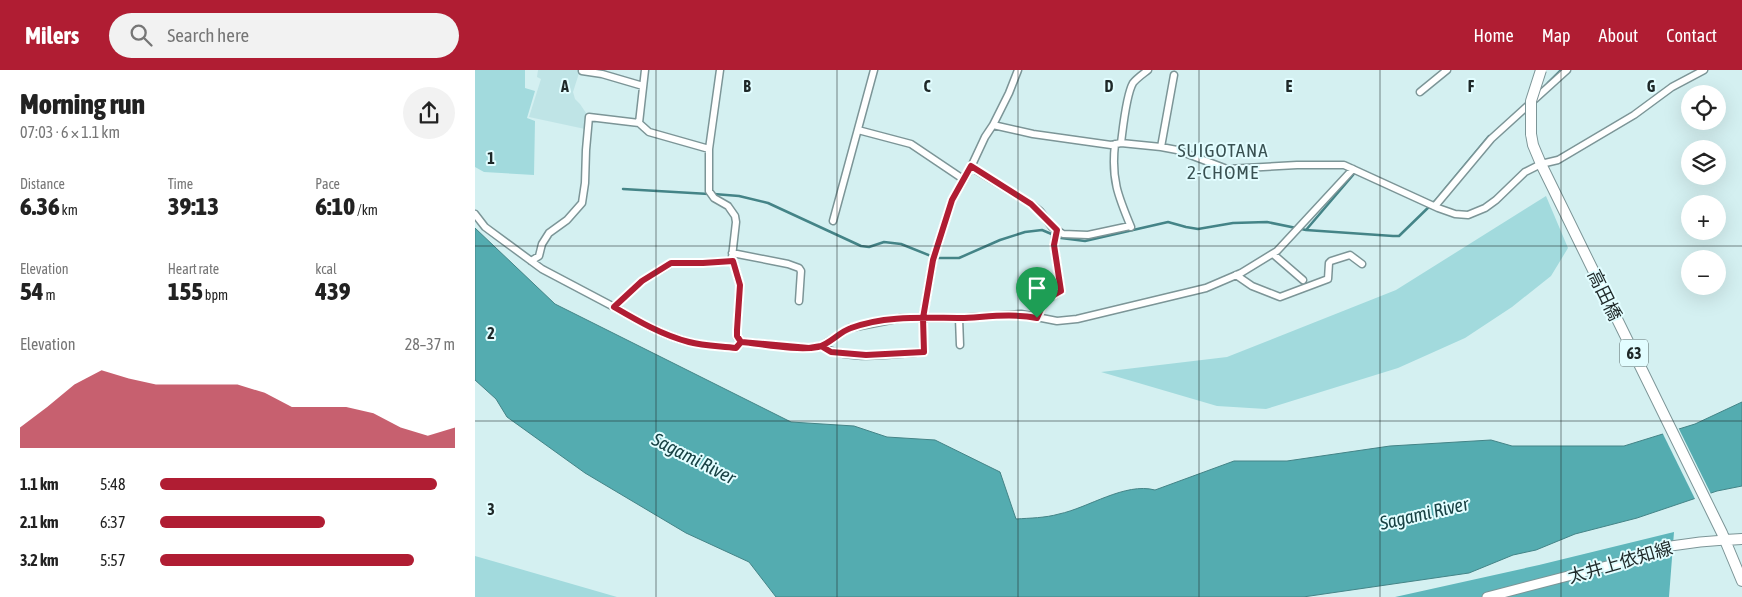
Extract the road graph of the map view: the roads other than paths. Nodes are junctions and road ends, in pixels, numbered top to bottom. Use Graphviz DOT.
graph roads {
  1 [pos="645,70"];
  2 [pos="720,70"];
  3 [pos="874,70"];
  4 [pos="1019,70"];
  5 [pos="1148,70"];
  6 [pos="1447,70"];
  7 [pos="1541,70"];
  8 [pos="1567,70"];
  9 [pos="1704,70"];
  10 [pos="582,71"];
  11 [pos="1174,75"];
  12 [pos="643,86"];
  13 [pos="1420,92"];
  14 [pos="639,123"];
  15 [pos="993,125"];
  16 [pos="858,130"];
  17 [pos="1118,143"];
  18 [pos="1161,147"];
  19 [pos="709,148"];
  20 [pos="971,166"];
  21 [pos="1353,169"];
  22 [pos="1543,169"];
  23 [pos="963,179"];
  24 [pos="1435,206"];
  25 [pos="475,214"];
  26 [pos="833,221"];
  27 [pos="1056,231"];
  28 [pos="732,253"];
  29 [pos="1273,254"];
  30 [pos="531,261"];
  31 [pos="733,261"];
  32 [pos="1362,264"];
  33 [pos="1236,275"];
  34 [pos="1303,280"];
  35 [pos="799,301"];
  36 [pos="614,307"];
  37 [pos="923,318"];
  38 [pos="959,318"];
  39 [pos="1037,318"];
  40 [pos="741,342"];
  41 [pos="960,345"];
  42 [pos="821,346"];
  43 [pos="1724,537"];
  44 [pos="1742,539"];
  45 [pos="1742,581"];
  46 [pos="1487,597"];
  1 -- 12 [label="street"];
  2 -- 19 [label="street"];
  3 -- 16 [label="street"];
  4 -- 15 [label="street"];
  5 -- 17 [label="street"];
  6 -- 13 [label="street"];
  7 -- 22 [label="main road, 63, bridge"];
  8 -- 24 [label="street"];
  9 -- 22 [label="street"];
  10 -- 12 [label="street"];
  11 -- 18 [label="street"];
  12 -- 14 [label="street"];
  14 -- 19 [label="street"];
  14 -- 30 [label="street"];
  15 -- 17 [label="street"];
  15 -- 20 [label="street"];
  16 -- 23 [label="street"];
  16 -- 26 [label="street"];
  17 -- 18 [label="street"];
  17 -- 27 [label="street"];
  18 -- 21 [label="street"];
  19 -- 28 [label="street"];
  20 -- 23 [label="street"];
  20 -- 27 [label="street"];
  21 -- 24 [label="street"];
  21 -- 29 [label="street"];
  22 -- 24 [label="street"];
  22 -- 43 [label="main road, 高田橋 / 63"];
  23 -- 37 [label="street"];
  25 -- 30 [label="street"];
  27 -- 39 [label="street"];
  28 -- 31 [label="street"];
  28 -- 35 [label="street"];
  29 -- 33 [label="street"];
  29 -- 34 [label="street"];
  30 -- 36 [label="street"];
  31 -- 36 [label="street"];
  31 -- 40 [label="street"];
  32 -- 33 [label="street"];
  33 -- 39 [label="street"];
  36 -- 40 [label="street"];
  37 -- 38 [label="street"];
  37 -- 42 [label="street"];
  37 -- 42 [label="street"];
  38 -- 39 [label="street"];
  38 -- 41 [label="street"];
  40 -- 42 [label="street"];
  43 -- 44 [label="main road"];
  43 -- 45 [label="main road, 高田橋"];
  43 -- 46 [label="main road, 太井上依知線"];
}
